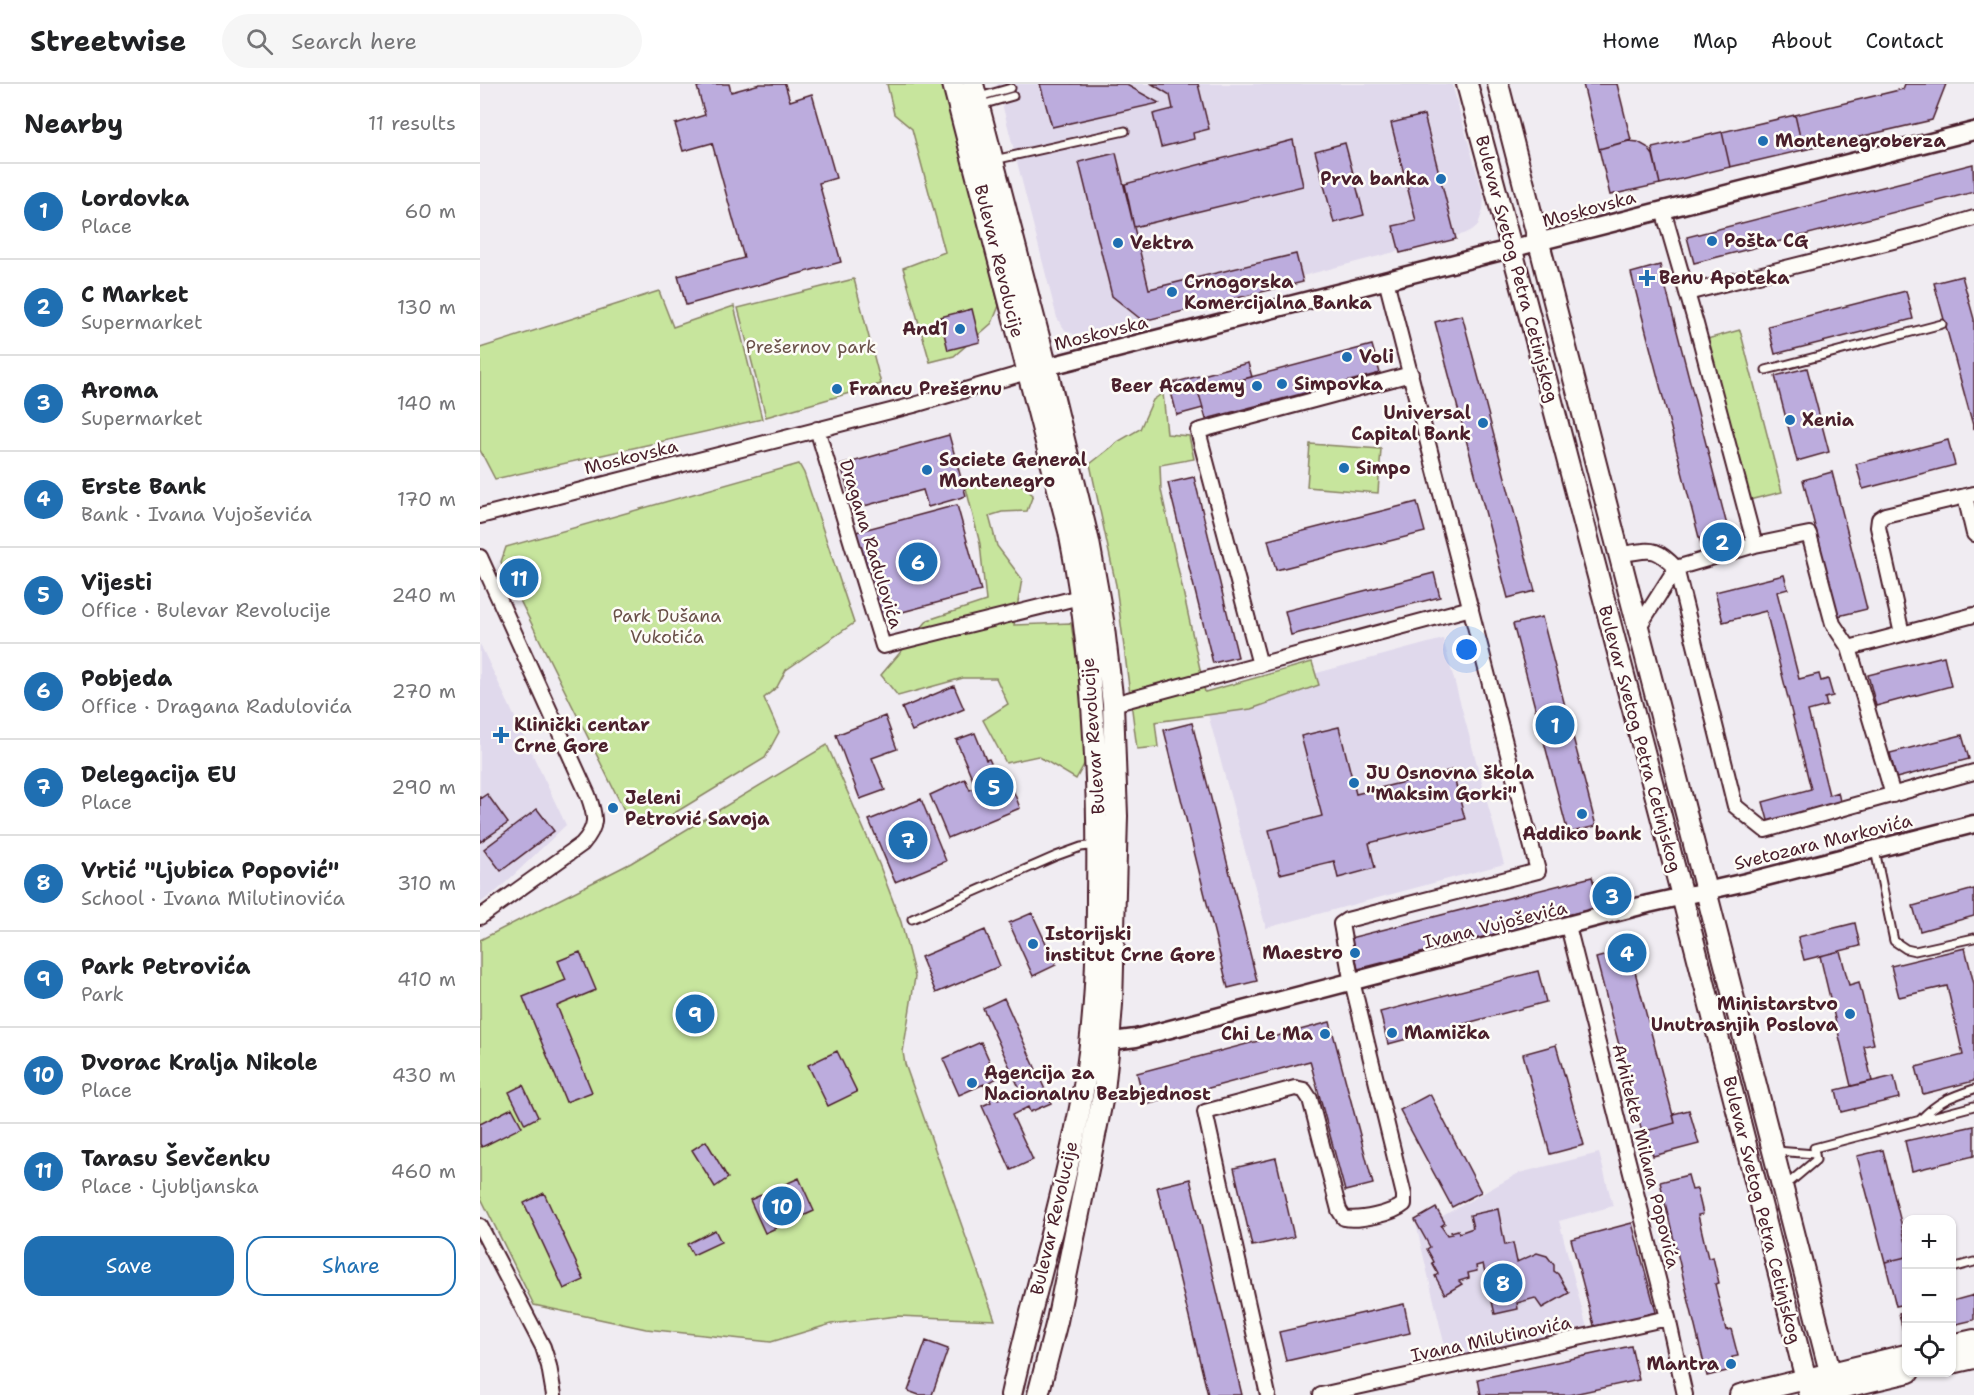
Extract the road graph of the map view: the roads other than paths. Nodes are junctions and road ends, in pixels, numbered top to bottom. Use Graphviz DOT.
graph roads {
  1 [pos="953,84"];
  2 [pos="1467,84"];
  3 [pos="1498,84"];
  4 [pos="1012,92"];
  5 [pos="976,96"];
  6 [pos="1974,130"];
  7 [pos="1125,131"];
  8 [pos="992,160"];
  9 [pos="1663,210"];
  10 [pos="1974,218"];
  11 [pos="1540,242"];
  12 [pos="1512,249"];
  13 [pos="1386,280"];
  14 [pos="1687,293"];
  15 [pos="1941,324"];
  16 [pos="1037,369"];
  17 [pos="1766,369"];
  18 [pos="1411,374"];
  19 [pos="818,429"];
  20 [pos="1970,495"];
  21 [pos="480,516"];
  22 [pos="1974,534"];
  23 [pos="1755,545"];
  24 [pos="1620,554"];
  25 [pos="480,557"];
  26 [pos="1676,568"];
  27 [pos="1080,597"];
  28 [pos="1471,608"];
  29 [pos="1974,615"];
  30 [pos="1638,628"];
  31 [pos="1902,634"];
  32 [pos="1849,648"];
  33 [pos="1260,665"];
  34 [pos="1113,704"];
  35 [pos="1974,772"];
  36 [pos="1893,795"];
  37 [pos="1974,824"];
  38 [pos="1098,845"];
  39 [pos="1875,850"];
  40 [pos="1707,890"];
  41 [pos="1682,896"];
  42 [pos="480,917"];
  43 [pos="912,919"];
  44 [pos="1568,926"];
  45 [pos="1974,938"];
  46 [pos="1353,981"];
  47 [pos="1100,1043"];
  48 [pos="1974,1089"];
  49 [pos="1974,1106"];
  50 [pos="1919,1120"];
  51 [pos="1772,1150"];
  52 [pos="1816,1157"];
  53 [pos="1782,1189"];
  54 [pos="480,1226"];
  55 [pos="1974,1262"];
  56 [pos="1956,1267"];
  57 [pos="1668,1318"];
  58 [pos="1974,1340"];
  59 [pos="1956,1344"];
  60 [pos="1902,1357"];
  61 [pos="1974,1358"];
  62 [pos="1956,1362"];
  63 [pos="1902,1373"];
  64 [pos="1833,1386"];
  65 [pos="1809,1389"];
  66 [pos="554,1395"];
  67 [pos="1011,1395"];
  68 [pos="1038,1395"];
  69 [pos="1268,1395"];
  70 [pos="1321,1395"];
  71 [pos="1685,1395"];
  72 [pos="1740,1395"];
  1 -- 16 [label="main road, Bulevar Revolucije"];
  2 -- 12 [label="main road, Bulevar Svetog Petra Cetinjskog"];
  3 -- 11 [label="main road, Bulevar Svetog Petra Cetinjskog"];
  4 -- 5 [label="lane"];
  5 -- 8 [label="main road, Bulevar Revolucije"];
  6 -- 9 [label="street, Moskovska"];
  7 -- 8 [label="lane"];
  8 -- 16 [label="main road, Bulevar Revolucije"];
  9 -- 11 [label="street, Moskovska"];
  9 -- 14 [label="street, Moskovska"];
  10 -- 14 [label="street"];
  11 -- 12 [label="street, Moskovska"];
  11 -- 24 [label="main road, Bulevar Svetog Petra Cetinjskog"];
  12 -- 13 [label="street, Moskovska"];
  12 -- 41 [label="main road, Bulevar Svetog Petra Cetinjskog"];
  13 -- 16 [label="street, Moskovska"];
  13 -- 18 [label="street"];
  14 -- 23 [label="street"];
  15 -- 17 [label="lane"];
  16 -- 19 [label="street, Moskovska"];
  16 -- 27 [label="main road, Bulevar Revolucije"];
  16 -- 34 [label="main road, Bulevar Revolucije"];
  18 -- 28 [label="street"];
  18 -- 33 [label="street"];
  19 -- 21 [label="street, Moskovska"];
  19 -- 27 [label="street, Dragana Radulovića"];
  20 -- 22 [label="street"];
  20 -- 31 [label="street"];
  23 -- 26 [label="street"];
  23 -- 32 [label="street"];
  24 -- 26 [label="street"];
  24 -- 30 [label="main road, Bulevar Svetog Petra Cetinjskog"];
  25 -- 42 [label="street"];
  26 -- 30 [label="street, Bulevar Svetog Petra Cetinjskog"];
  26 -- 36 [label="street, Svetozara Markovića"];
  27 -- 38 [label="main road, Bulevar Revolucije"];
  28 -- 33 [label="street"];
  28 -- 46 [label="street"];
  29 -- 31 [label="street"];
  30 -- 40 [label="main road, Bulevar Svetog Petra Cetinjskog"];
  31 -- 32 [label="street"];
  32 -- 36 [label="street"];
  33 -- 34 [label="street"];
  34 -- 47 [label="main road, Bulevar Revolucije"];
  35 -- 36 [label="street, Svetozara Markovića"];
  37 -- 39 [label="street, Svetozara Markovića"];
  38 -- 43 [label="lane"];
  38 -- 47 [label="main road, Bulevar Revolucije"];
  39 -- 40 [label="street, Svetozara Markovića"];
  39 -- 45 [label="lane"];
  40 -- 41 [label="street, Svetozara Markovića"];
  40 -- 51 [label="main road, Bulevar Svetog Petra Cetinjskog"];
  41 -- 44 [label="street, Ivana Vujoševića"];
  41 -- 65 [label="main road, Bulevar Svetog Petra Cetinjskog"];
  44 -- 46 [label="street, Ivana Vujoševića"];
  44 -- 57 [label="street, Arhitekte Milana Popovića"];
  46 -- 47 [label="street, Ivana Vujoševića"];
  46 -- 69 [label="street"];
  47 -- 67 [label="main road, Bulevar Revolucije"];
  47 -- 68 [label="main road, Bulevar Revolucije"];
  48 -- 50 [label="lane"];
  49 -- 50 [label="lane"];
  50 -- 52 [label="lane"];
  51 -- 52 [label="lane"];
  51 -- 53 [label="main road, Bulevar Svetog Petra Cetinjskog"];
  52 -- 53 [label="lane"];
  53 -- 64 [label="main road, Bulevar Svetog Petra Cetinjskog"];
  54 -- 66 [label="street"];
  55 -- 56 [label="lane"];
  57 -- 70 [label="street, Ivana Milutinovića"];
  57 -- 71 [label="street, Arhitekte Milana Popovića"];
  58 -- 59 [label="main road"];
  60 -- 64 [label="main road"];
  61 -- 62 [label="main road"];
  63 -- 64 [label="main road"];
  64 -- 65 [label="main road"];
  65 -- 72 [label="main road"];
}
